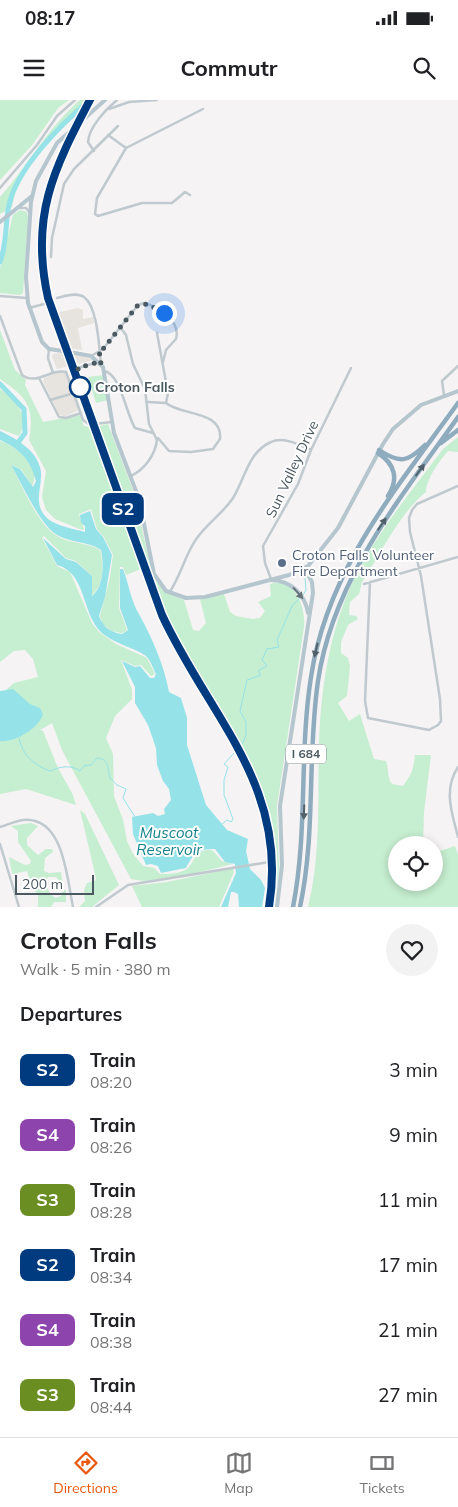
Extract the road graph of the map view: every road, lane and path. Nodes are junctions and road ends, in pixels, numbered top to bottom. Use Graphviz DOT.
graph roads {
  1 [pos="75,100"];
  2 [pos="105,100"];
  3 [pos="117,100"];
  4 [pos="157,100"];
  5 [pos="107,109"];
  6 [pos="203,110"];
  7 [pos="118,126"];
  8 [pos="108,135"];
  9 [pos="126,148"];
  10 [pos="94,150"];
  11 [pos="0,188"];
  12 [pos="190,195"];
  13 [pos="32,196"];
  14 [pos="16,209"];
  15 [pos="30,215"];
  16 [pos="0,222"];
  17 [pos="51,257"];
  18 [pos="0,296"];
  19 [pos="27,298"];
  20 [pos="57,298"];
  21 [pos="44,304"];
  22 [pos="29,308"];
  23 [pos="0,316"];
  24 [pos="120,327"];
  25 [pos="157,333"];
  26 [pos="49,349"];
  27 [pos="99,350"];
  28 [pos="63,351"];
  29 [pos="69,352"];
  30 [pos="91,356"];
  31 [pos="163,362"];
  32 [pos="100,363"];
  33 [pos="458,366"];
  34 [pos="78,368"];
  35 [pos="351,368"];
  36 [pos="104,371"];
  37 [pos="53,374"];
  38 [pos="39,378"];
  39 [pos="458,390"];
  40 [pos="74,393"];
  41 [pos="444,394"];
  42 [pos="50,400"];
  43 [pos="148,402"];
  44 [pos="166,403"];
  45 [pos="458,403"];
  46 [pos="81,413"];
  47 [pos="458,417"];
  48 [pos="148,418"];
  49 [pos="112,422"];
  50 [pos="140,430"];
  51 [pos="458,430"];
  52 [pos="155,435"];
  53 [pos="430,442"];
  54 [pos="436,448"];
  55 [pos="311,450"];
  56 [pos="378,452"];
  57 [pos="130,477"];
  58 [pos="458,486"];
  59 [pos="380,512"];
  60 [pos="458,557"];
  61 [pos="419,567"];
  62 [pos="305,569"];
  63 [pos="270,579"];
  64 [pos="265,580"];
  65 [pos="370,582"];
  66 [pos="364,584"];
  67 [pos="169,593"];
  68 [pos="307,628"];
  69 [pos="458,767"];
  70 [pos="0,827"];
  71 [pos="458,837"];
  72 [pos="0,844"];
  73 [pos="269,862"];
  74 [pos="19,907"];
  75 [pos="73,907"];
  76 [pos="96,907"];
  77 [pos="277,907"];
  78 [pos="293,907"];
  79 [pos="300,907"];
  1 -- 11 [label="street"];
  2 -- 13 [label="main road"];
  3 -- 5 [label="street"];
  4 -- 5 [label="street"];
  5 -- 10 [label="street"];
  6 -- 9 [label="street"];
  7 -- 8 [label="street"];
  8 -- 9 [label="street"];
  8 -- 10 [label="street"];
  9 -- 12 [label="street"];
  10 -- 17 [label="street"];
  13 -- 14 [label="main road"];
  13 -- 15 [label="main road"];
  14 -- 15 [label="street"];
  14 -- 16 [label="main road"];
  15 -- 19 [label="main road"];
  18 -- 19 [label="street"];
  19 -- 22 [label="main road"];
  20 -- 27 [label="street"];
  21 -- 22 [label="street"];
  22 -- 26 [label="main road"];
  23 -- 38 [label="street"];
  24 -- 27 [label="street"];
  24 -- 31 [label="street"];
  24 -- 43 [label="street"];
  25 -- 31 [label="street"];
  26 -- 28 [label="main road"];
  26 -- 37 [label="street"];
  27 -- 30 [label="street"];
  27 -- 32 [label="street"];
  29 -- 30 [label="main road"];
  30 -- 32 [label="main road"];
  31 -- 44 [label="street"];
  32 -- 34 [label="street"];
  32 -- 36 [label="main road"];
  33 -- 41 [label="street"];
  35 -- 55 [label="street, Sun Valley Drive"];
  36 -- 49 [label="main road"];
  36 -- 50 [label="street"];
  37 -- 38 [label="street"];
  37 -- 40 [label="street"];
  38 -- 42 [label="street"];
  39 -- 41 [label="main road"];
  40 -- 42 [label="street"];
  40 -- 46 [label="street"];
  41 -- 56 [label="main road"];
  42 -- 46 [label="street"];
  43 -- 44 [label="street"];
  43 -- 48 [label="street"];
  44 -- 52 [label="street"];
  45 -- 53 [label="highway, I 684"];
  46 -- 49 [label="street"];
  47 -- 54 [label="highway, I 684"];
  48 -- 50 [label="street"];
  48 -- 52 [label="street"];
  49 -- 57 [label="main road"];
  50 -- 52 [label="street"];
  51 -- 54 [label="highway"];
  52 -- 57 [label="street"];
  53 -- 56 [label="highway"];
  53 -- 59 [label="highway, I 684"];
  79 -- 54 [label="highway, I 684, one-way"];
  55 -- 63 [label="street, Sun Valley Drive"];
  55 -- 67 [label="street"];
  56 -- 59 [label="highway"];
  56 -- 62 [label="main road"];
  57 -- 67 [label="main road"];
  58 -- 61 [label="street"];
  59 -- 78 [label="highway, I 684, one-way"];
  60 -- 61 [label="street"];
  61 -- 65 [label="street"];
  61 -- 65 [label="street"];
  62 -- 63 [label="main road"];
  62 -- 68 [label="main road"];
  63 -- 64 [label="main road"];
  64 -- 67 [label="main road"];
  64 -- 68 [label="main road, one-way"];
  65 -- 66 [label="street"];
  68 -- 77 [label="main road"];
  69 -- 71 [label="street"];
  70 -- 75 [label="street"];
  72 -- 74 [label="street"];
  73 -- 76 [label="street"];
}
